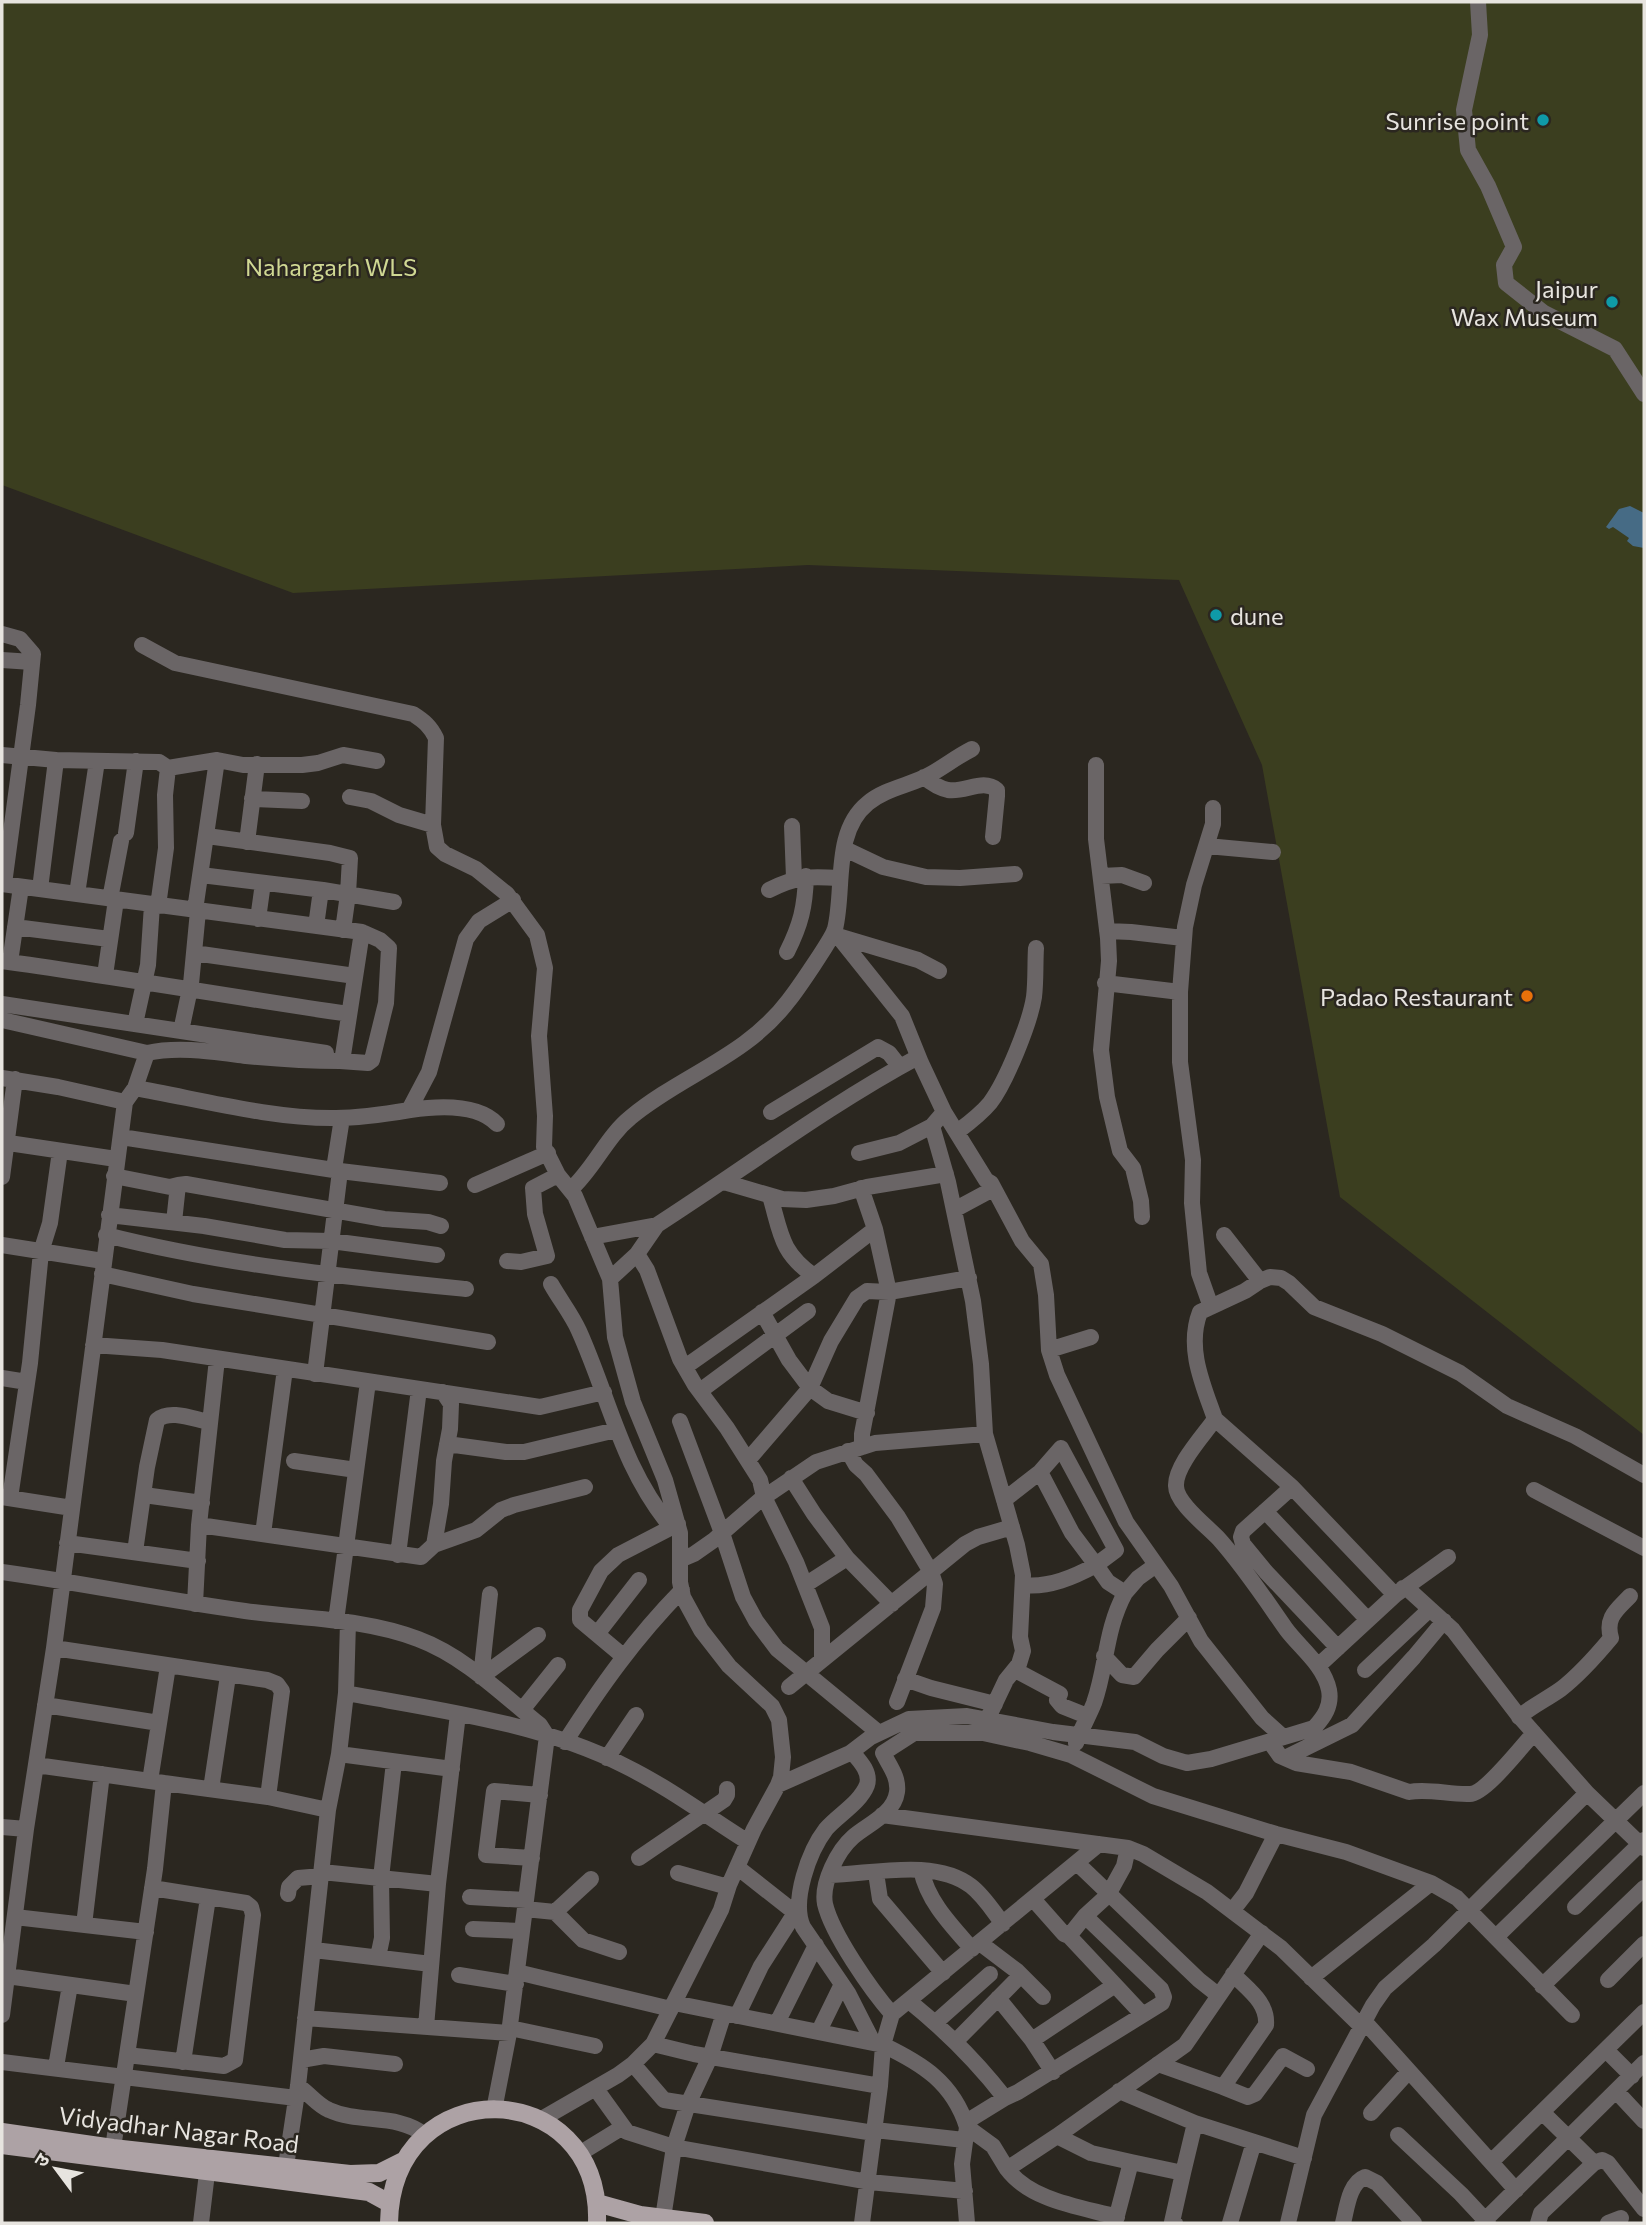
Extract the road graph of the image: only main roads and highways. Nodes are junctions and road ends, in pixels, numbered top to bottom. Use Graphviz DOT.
graph roads {
  1 [pos="2,2132"];
  2 [pos="2,2146"];
  3 [pos="402,2161"];
  4 [pos="346,2181"];
  5 [pos="389,2203"];
  6 [pos="597,2203"];
  7 [pos="640,2215"];
  8 [pos="389,2223"];
  9 [pos="597,2223"];
  10 [pos="613,2223"];
  11 [pos="705,2223"];
  1 -- 4 [label="main road, Vidyadhar Nagar Road"];
  2 -- 4 [label="main road, Vidyadhar Nagar Road"];
  3 -- 4 [label="main road"];
  3 -- 5 [label="main road"];
  3 -- 6 [label="main road"];
  4 -- 5 [label="main road"];
  5 -- 8 [label="main road"];
  6 -- 7 [label="main road"];
  6 -- 9 [label="main road"];
  7 -- 10 [label="main road"];
  7 -- 11 [label="main road"];
}
